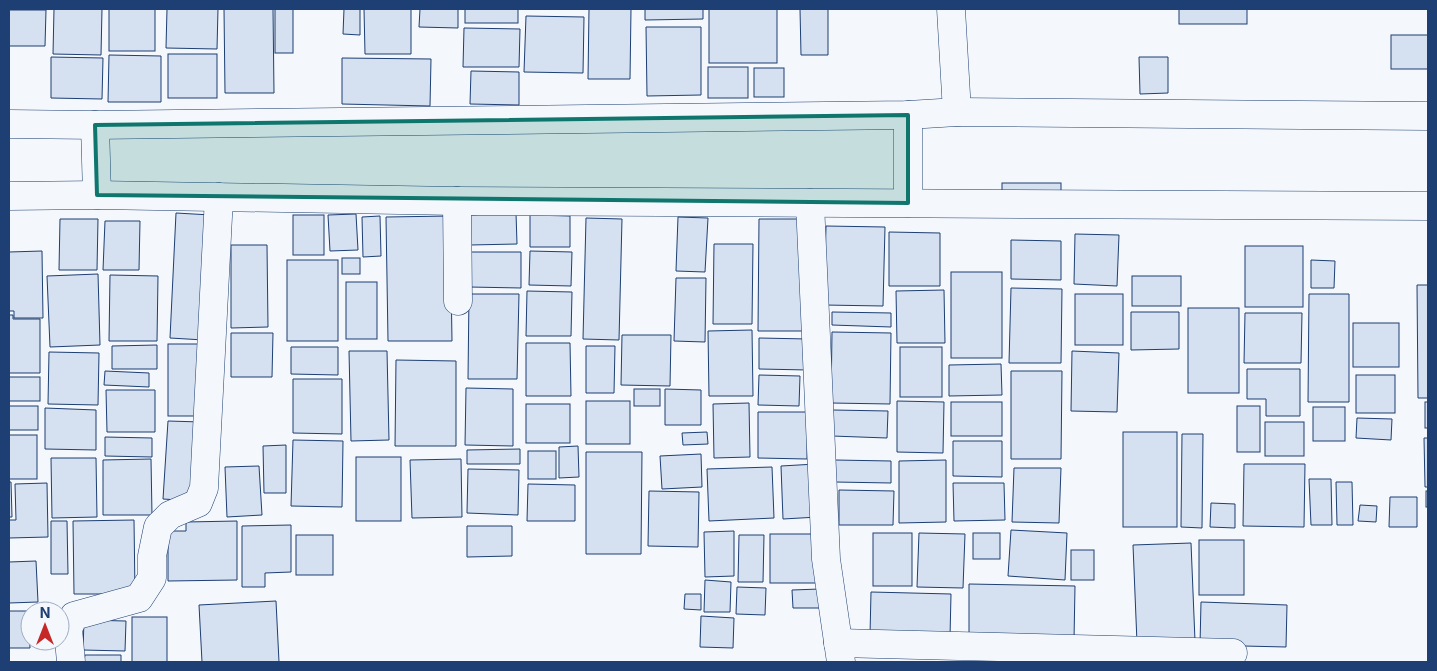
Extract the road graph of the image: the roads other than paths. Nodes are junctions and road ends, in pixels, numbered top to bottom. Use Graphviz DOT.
graph roads {
  1 [pos="951,9"];
  2 [pos="957,112"];
  3 [pos="1428,116"];
  4 [pos="9,124"];
  5 [pos="908,127"];
  6 [pos="96,134"];
  7 [pos="97,187"];
  8 [pos="9,196"];
  9 [pos="908,196"];
  10 [pos="219,197"];
  11 [pos="457,201"];
  12 [pos="810,203"];
  13 [pos="1428,206"];
  14 [pos="458,301"];
  15 [pos="840,652"];
  16 [pos="1233,653"];
  17 [pos="71,662"];
  1 -- 2 [label="street"];
  2 -- 3 [label="street"];
  2 -- 5 [label="street"];
  4 -- 6 [label="street"];
  5 -- 6 [label="street"];
  5 -- 9 [label="street"];
  6 -- 7 [label="street"];
  7 -- 8 [label="street"];
  7 -- 10 [label="street"];
  9 -- 12 [label="street"];
  9 -- 13 [label="street"];
  10 -- 11 [label="street"];
  10 -- 17 [label="street"];
  11 -- 12 [label="street"];
  11 -- 14 [label="street"];
  12 -- 15 [label="street"];
  15 -- 16 [label="street"];
}
